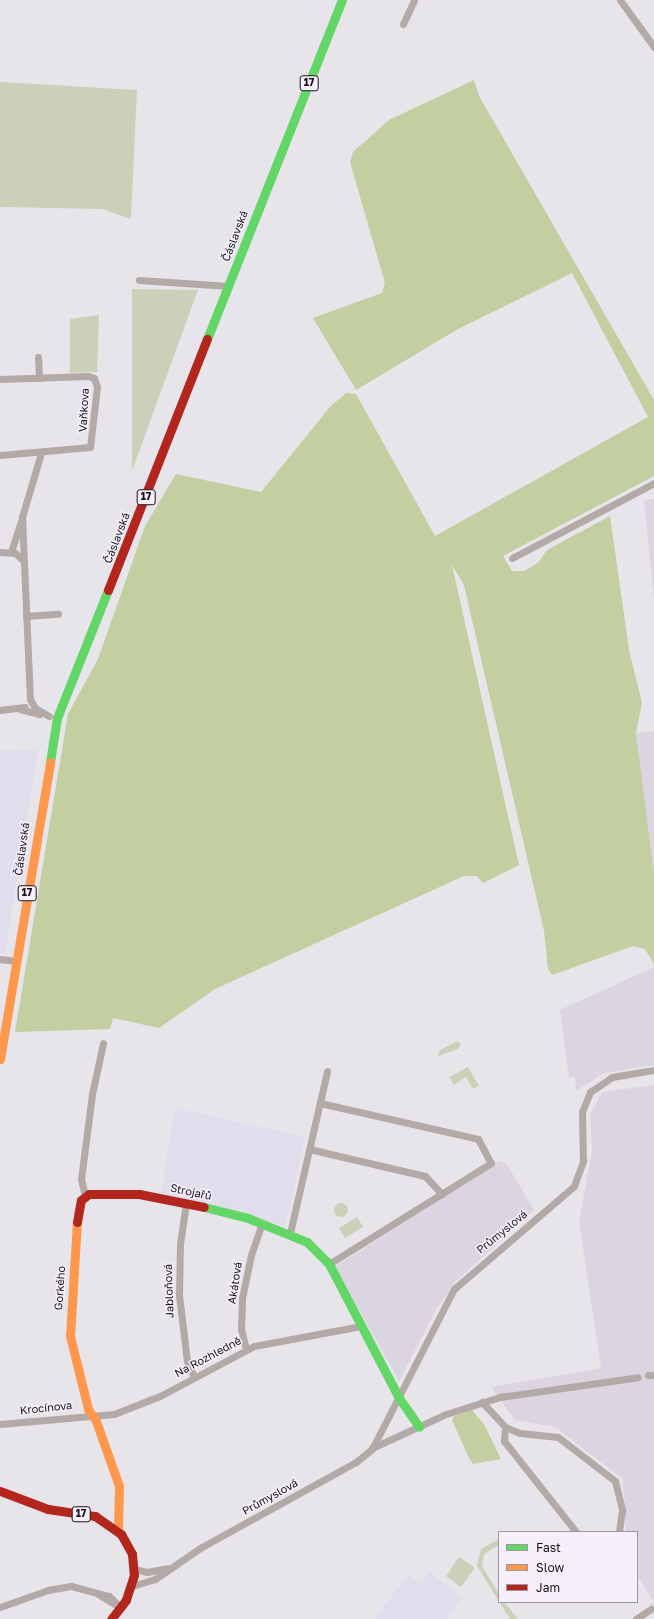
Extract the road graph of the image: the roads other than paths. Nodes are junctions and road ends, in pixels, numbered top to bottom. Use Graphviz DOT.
graph roads {
  1 [pos="342,0"];
  2 [pos="414,0"];
  3 [pos="620,0"];
  4 [pos="403,24"];
  5 [pos="654,47"];
  6 [pos="138,280"];
  7 [pos="229,286"];
  8 [pos="38,357"];
  9 [pos="39,378"];
  10 [pos="0,379"];
  11 [pos="42,453"];
  12 [pos="0,455"];
  13 [pos="654,483"];
  14 [pos="22,517"];
  15 [pos="0,552"];
  16 [pos="11,552"];
  17 [pos="512,558"];
  18 [pos="24,561"];
  19 [pos="58,614"];
  20 [pos="26,616"];
  21 [pos="30,699"];
  22 [pos="20,709"];
  23 [pos="0,710"];
  24 [pos="53,717"];
  25 [pos="0,959"];
  26 [pos="16,961"];
  27 [pos="103,1043"];
  28 [pos="0,1059"];
  29 [pos="654,1070"];
  30 [pos="327,1071"];
  31 [pos="320,1103"];
  32 [pos="309,1149"];
  33 [pos="442,1194"];
  34 [pos="85,1196"];
  35 [pos="186,1203"];
  36 [pos="262,1223"];
  37 [pos="290,1233"];
  38 [pos="329,1264"];
  39 [pos="361,1326"];
  40 [pos="246,1349"];
  41 [pos="194,1377"];
  42 [pos="638,1377"];
  43 [pos="399,1398"];
  44 [pos="482,1402"];
  45 [pos="94,1417"];
  46 [pos="0,1424"];
  47 [pos="419,1427"];
  48 [pos="505,1427"];
  49 [pos="372,1448"];
  50 [pos="0,1491"];
  51 [pos="118,1530"];
  52 [pos="575,1531"];
  53 [pos="619,1531"];
  54 [pos="178,1562"];
  55 [pos="134,1570"];
  56 [pos="132,1586"];
  57 [pos="0,1607"];
  58 [pos="121,1608"];
  59 [pos="651,1609"];
  60 [pos="111,1619"];
  61 [pos="636,1619"];
  1 -- 7 [label="main road, Čáslavská / 17"];
  2 -- 4 [label="street"];
  3 -- 5 [label="street"];
  6 -- 7 [label="street"];
  7 -- 24 [label="main road, Čáslavská / 17"];
  8 -- 9 [label="street"];
  9 -- 10 [label="street, Vaňkova"];
  9 -- 11 [label="street, Vaňkova"];
  11 -- 12 [label="street, Vaňkova"];
  11 -- 14 [label="street"];
  13 -- 17 [label="street"];
  14 -- 16 [label="street"];
  14 -- 18 [label="street"];
  15 -- 16 [label="street"];
  16 -- 18 [label="street"];
  18 -- 20 [label="street"];
  19 -- 20 [label="street"];
  20 -- 21 [label="street"];
  21 -- 22 [label="street"];
  21 -- 24 [label="street"];
  22 -- 23 [label="street"];
  22 -- 24 [label="street"];
  24 -- 26 [label="main road, Čáslavská / 17"];
  25 -- 26 [label="street"];
  26 -- 28 [label="main road, Čáslavská / 17"];
  27 -- 34 [label="street"];
  29 -- 43 [label="street, Průmyslová"];
  30 -- 31 [label="street"];
  31 -- 32 [label="street"];
  31 -- 33 [label="street"];
  32 -- 33 [label="street"];
  32 -- 37 [label="street"];
  33 -- 38 [label="street"];
  34 -- 35 [label="main road, Strojařů"];
  34 -- 45 [label="main road, Gorkého"];
  35 -- 36 [label="main road, Strojařů"];
  35 -- 41 [label="street, Jabloňová"];
  36 -- 37 [label="main road, Strojařů"];
  36 -- 40 [label="street, Akátová"];
  37 -- 38 [label="main road, Strojařů"];
  38 -- 39 [label="main road, Strojařů"];
  39 -- 40 [label="street, Na Rozhledně"];
  39 -- 43 [label="main road, Strojařů"];
  40 -- 41 [label="street, Na Rozhledně"];
  41 -- 45 [label="street, Na Rozhledně"];
  42 -- 44 [label="street, Průmyslová"];
  43 -- 47 [label="main road, Strojařů"];
  43 -- 49 [label="street, Průmyslová"];
  44 -- 47 [label="street, Průmyslová"];
  44 -- 48 [label="street"];
  45 -- 46 [label="street, Krocínova"];
  45 -- 51 [label="main road, Gorkého"];
  47 -- 49 [label="street, Průmyslová"];
  48 -- 52 [label="street"];
  48 -- 53 [label="street"];
  49 -- 54 [label="street, Průmyslová"];
  50 -- 51 [label="main road, 17"];
  51 -- 55 [label="main road, 17"];
  54 -- 55 [label="street, Průmyslová"];
  54 -- 56 [label="street, Průmyslová"];
  55 -- 56 [label="main road, 17"];
  56 -- 58 [label="main road, 17"];
  57 -- 58 [label="street"];
  58 -- 60 [label="main road, 17"];
  59 -- 61 [label="street"];
}
